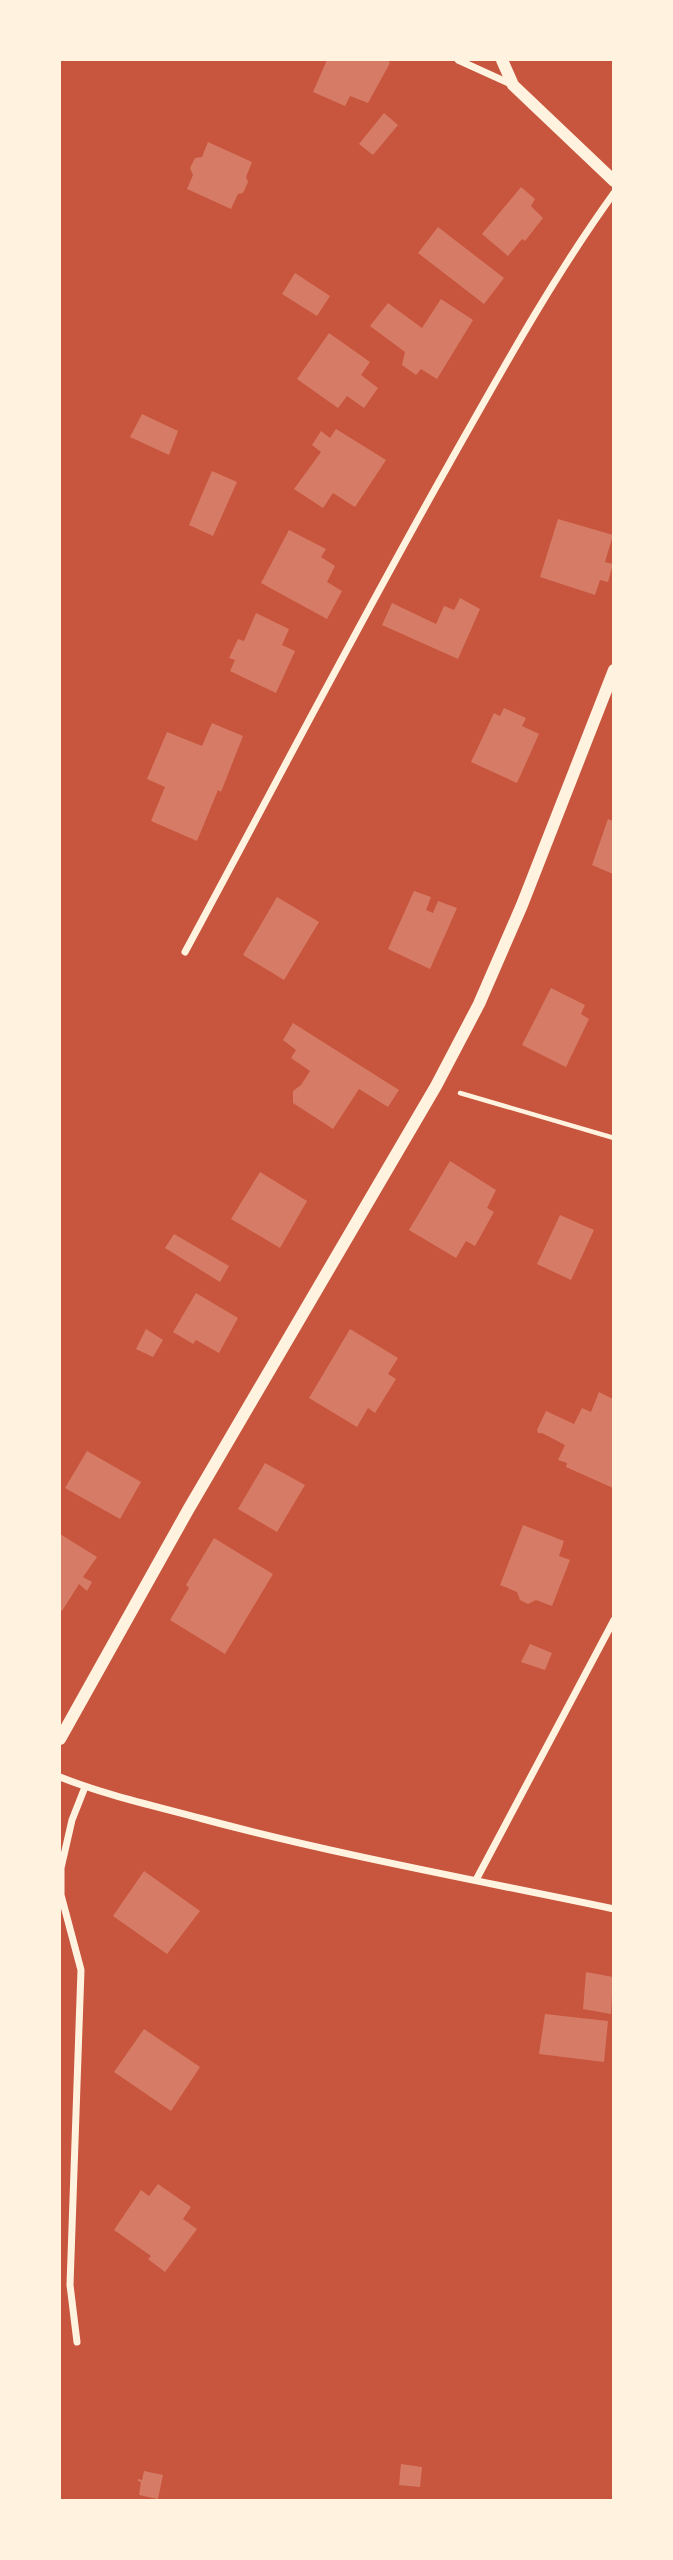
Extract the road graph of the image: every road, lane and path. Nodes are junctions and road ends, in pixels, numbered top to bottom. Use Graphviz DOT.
graph roads {
  1 [pos="458,60"];
  2 [pos="502,60"];
  3 [pos="513,85"];
  4 [pos="614,181"];
  5 [pos="614,193"];
  6 [pos="614,670"];
  7 [pos="185,952"];
  8 [pos="436,1086"];
  9 [pos="614,1138"];
  10 [pos="614,1620"];
  11 [pos="60,1739"];
  12 [pos="60,1777"];
  13 [pos="85,1787"];
  14 [pos="476,1880"];
  15 [pos="614,1909"];
  16 [pos="77,2342"];
  1 -- 3 [label="street"];
  2 -- 3 [label="street"];
  3 -- 4 [label="street"];
  5 -- 7 [label="street"];
  6 -- 8 [label="street"];
  8 -- 9 [label="path"];
  8 -- 11 [label="street"];
  10 -- 14 [label="street"];
  12 -- 13 [label="street"];
  13 -- 14 [label="street"];
  13 -- 16 [label="street"];
  14 -- 15 [label="street"];
}
